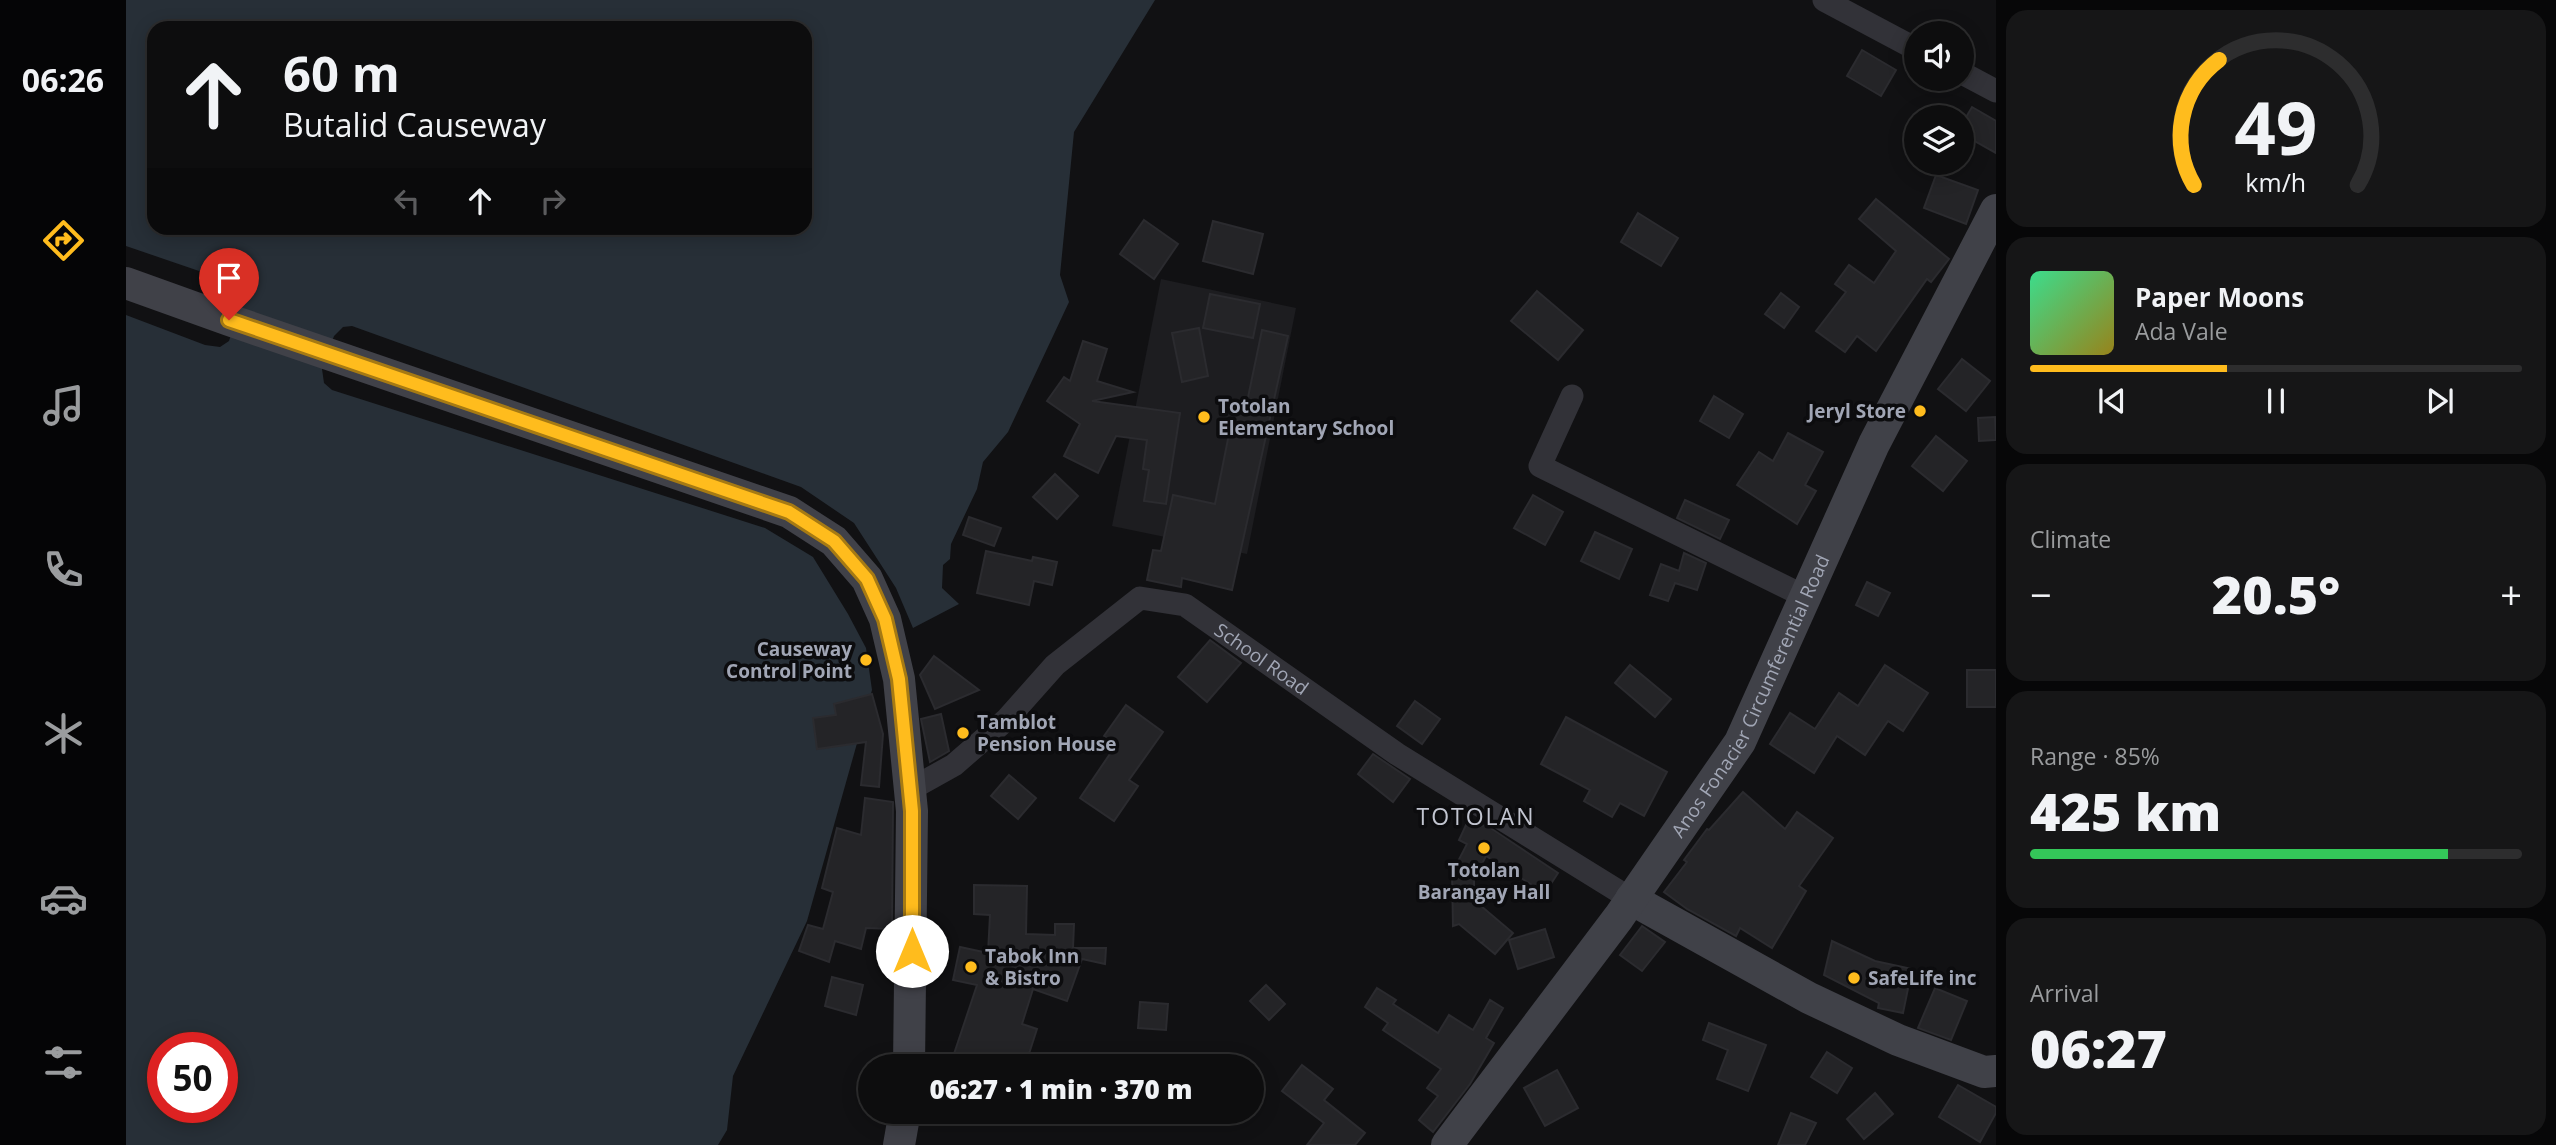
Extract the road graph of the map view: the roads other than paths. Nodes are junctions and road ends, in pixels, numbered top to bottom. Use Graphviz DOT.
graph roads {
  1 [pos="1824,0"];
  2 [pos="1904,43"];
  3 [pos="1974,79"];
  4 [pos="1996,91"];
  5 [pos="1996,210"];
  6 [pos="126,283"];
  7 [pos="1572,396"];
  8 [pos="1806,597"];
  9 [pos="911,789"];
  10 [pos="1631,899"];
  11 [pos="909,1054"];
  12 [pos="1996,1071"];
  13 [pos="903,1124"];
  14 [pos="899,1145"];
  15 [pos="1447,1145"];
  1 -- 2 [label="street"];
  3 -- 4 [label="street"];
  5 -- 8 [label="main road, Anos Fonacier Circumferential Road"];
  6 -- 9 [label="main road"];
  7 -- 8 [label="street"];
  8 -- 10 [label="main road, Anos Fonacier Circumferential Road"];
  9 -- 10 [label="street, School Road"];
  9 -- 11 [label="main road"];
  10 -- 12 [label="main road"];
  10 -- 15 [label="main road, Anos Fonacier Circumferential Road"];
  13 -- 14 [label="main road"];
}
